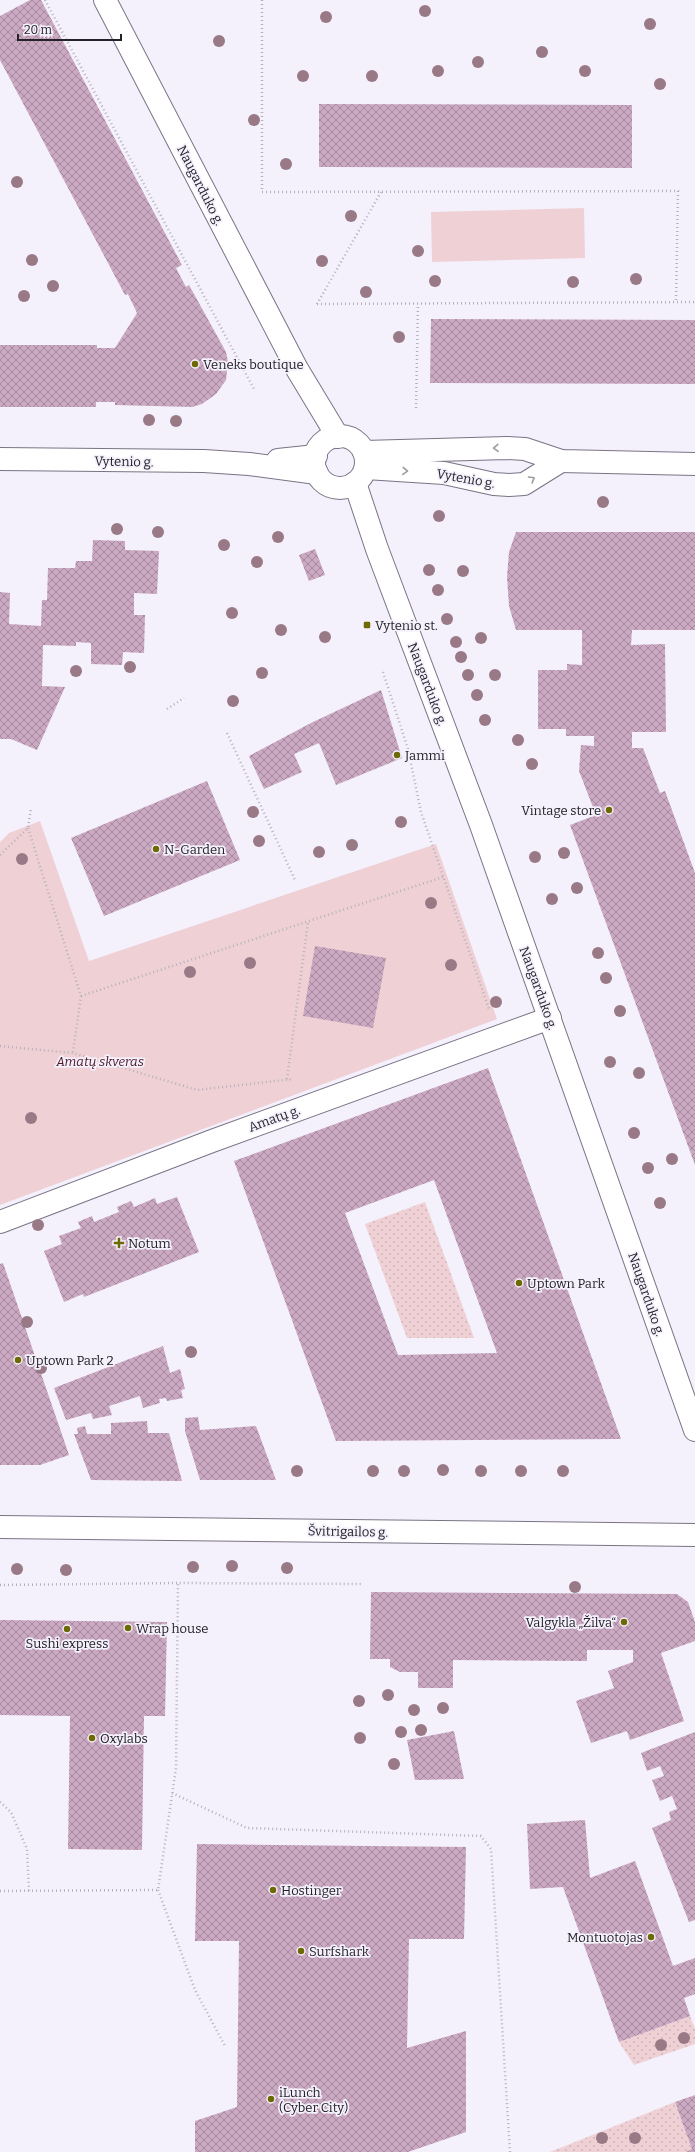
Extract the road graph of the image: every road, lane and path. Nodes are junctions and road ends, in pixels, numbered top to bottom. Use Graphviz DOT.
graph roads {
  1 [pos="45,0"];
  2 [pos="105,0"];
  3 [pos="262,0"];
  4 [pos="382,192"];
  5 [pos="676,302"];
  6 [pos="695,302"];
  7 [pos="418,304"];
  8 [pos="254,389"];
  9 [pos="416,408"];
  10 [pos="324,452"];
  11 [pos="0,459"];
  12 [pos="561,461"];
  13 [pos="695,464"];
  14 [pos="357,473"];
  15 [pos="383,672"];
  16 [pos="184,698"];
  17 [pos="167,709"];
  18 [pos="227,733"];
  19 [pos="31,808"];
  20 [pos="28,828"];
  21 [pos="0,855"];
  22 [pos="443,877"];
  23 [pos="295,880"];
  24 [pos="308,922"];
  25 [pos="81,996"];
  26 [pos="550,1018"];
  27 [pos="498,1036"];
  28 [pos="0,1046"];
  29 [pos="73,1052"];
  30 [pos="287,1079"];
  31 [pos="295,1079"];
  32 [pos="0,1222"];
  33 [pos="695,1430"];
  34 [pos="0,1527"];
  35 [pos="695,1535"];
  36 [pos="178,1583"];
  37 [pos="361,1584"];
  38 [pos="0,1585"];
  39 [pos="172,1793"];
  40 [pos="0,1802"];
  41 [pos="158,1890"];
  42 [pos="0,1891"];
  43 [pos="29,1891"];
  44 [pos="225,2046"];
  45 [pos="510,2152"];
  1 -- 8 [label="path"];
  2 -- 10 [label="main road, Naugarduko g."];
  3 -- 4 [label="path"];
  4 -- 5 [label="path"];
  4 -- 7 [label="path"];
  5 -- 6 [label="path"];
  5 -- 7 [label="path"];
  7 -- 9 [label="path"];
  10 -- 11 [label="main road, Vytenio g."];
  10 -- 14 [label="main road"];
  10 -- 14 [label="main road, Naugarduko g."];
  12 -- 13 [label="main road, Vytenio g."];
  12 -- 14 [label="main road, Vytenio g., one-way"];
  14 -- 12 [label="main road, Vytenio g., one-way"];
  14 -- 26 [label="main road, Naugarduko g."];
  15 -- 22 [label="path"];
  16 -- 17 [label="path"];
  18 -- 23 [label="path"];
  19 -- 20 [label="path"];
  20 -- 21 [label="path"];
  20 -- 25 [label="path"];
  22 -- 24 [label="path"];
  22 -- 27 [label="path"];
  24 -- 25 [label="path"];
  24 -- 30 [label="path"];
  25 -- 29 [label="path"];
  26 -- 27 [label="main road, Amatų g."];
  26 -- 33 [label="main road, Naugarduko g."];
  27 -- 32 [label="main road, Amatų g."];
  28 -- 29 [label="path"];
  29 -- 30 [label="path"];
  30 -- 31 [label="path"];
  34 -- 35 [label="main road, Švitrigailos g."];
  36 -- 37 [label="path"];
  36 -- 38 [label="path"];
  36 -- 39 [label="path"];
  39 -- 41 [label="path"];
  39 -- 45 [label="path"];
  40 -- 43 [label="path"];
  41 -- 43 [label="path"];
  41 -- 44 [label="path"];
  42 -- 43 [label="path"];
}
